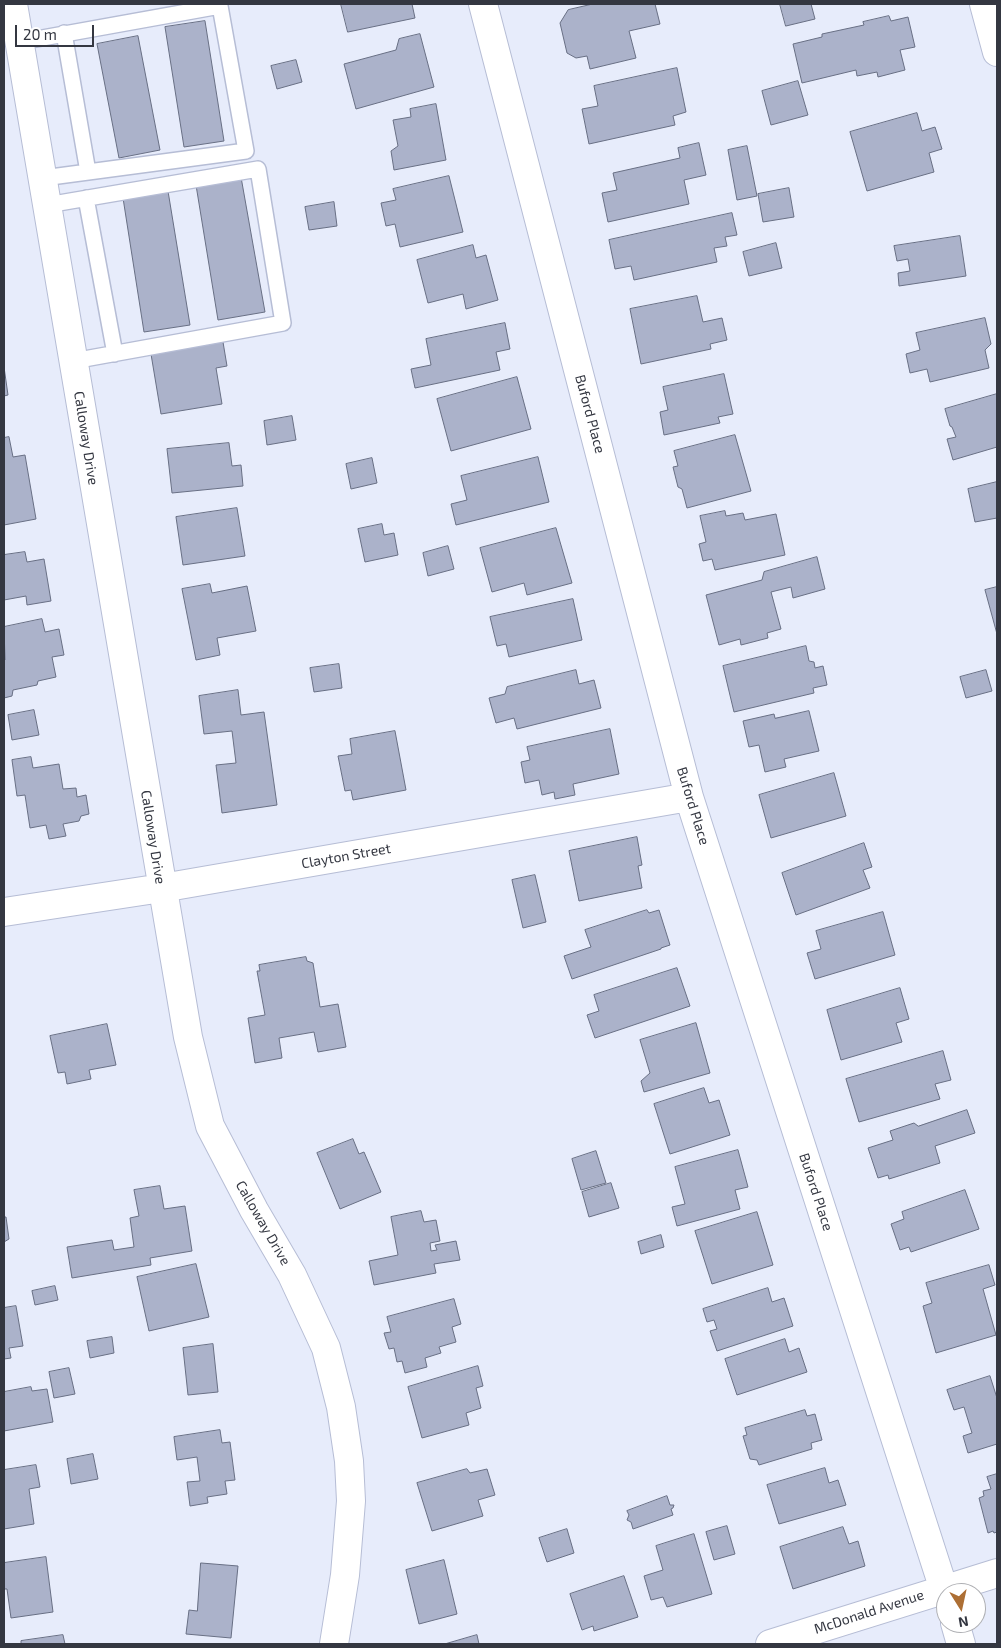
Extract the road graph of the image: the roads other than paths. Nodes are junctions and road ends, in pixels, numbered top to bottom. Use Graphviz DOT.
graph roads {
  1 [pos="13,4"];
  2 [pos="483,4"];
  3 [pos="984,4"];
  4 [pos="64,33"];
  5 [pos="20,42"];
  6 [pos="997,52"];
  7 [pos="88,172"];
  8 [pos="43,178"];
  9 [pos="86,198"];
  10 [pos="47,205"];
  11 [pos="115,354"];
  12 [pos="74,361"];
  13 [pos="688,797"];
  14 [pos="162,888"];
  15 [pos="4,912"];
  16 [pos="997,1573"];
  17 [pos="942,1583"];
  18 [pos="970,1583"];
  19 [pos="936,1595"];
  20 [pos="334,1644"];
  21 [pos="770,1644"];
  1 -- 5 [label="street, Calloway Drive"];
  2 -- 13 [label="street, Buford Place"];
  3 -- 6 [label="street"];
  4 -- 5 [label="lane"];
  4 -- 7 [label="lane"];
  4 -- 7 [label="lane"];
  5 -- 8 [label="street, Calloway Drive"];
  7 -- 8 [label="lane"];
  8 -- 10 [label="street, Calloway Drive"];
  9 -- 10 [label="lane"];
  9 -- 11 [label="lane"];
  9 -- 11 [label="lane"];
  10 -- 12 [label="street, Calloway Drive"];
  11 -- 12 [label="lane"];
  12 -- 14 [label="street, Calloway Drive"];
  13 -- 14 [label="street, Clayton Street"];
  13 -- 17 [label="street, Buford Place"];
  14 -- 15 [label="street, Clayton Street"];
  14 -- 20 [label="street, Calloway Drive"];
  16 -- 18 [label="street, McDonald Avenue"];
  19 -- 21 [label="street, McDonald Avenue"];
}
